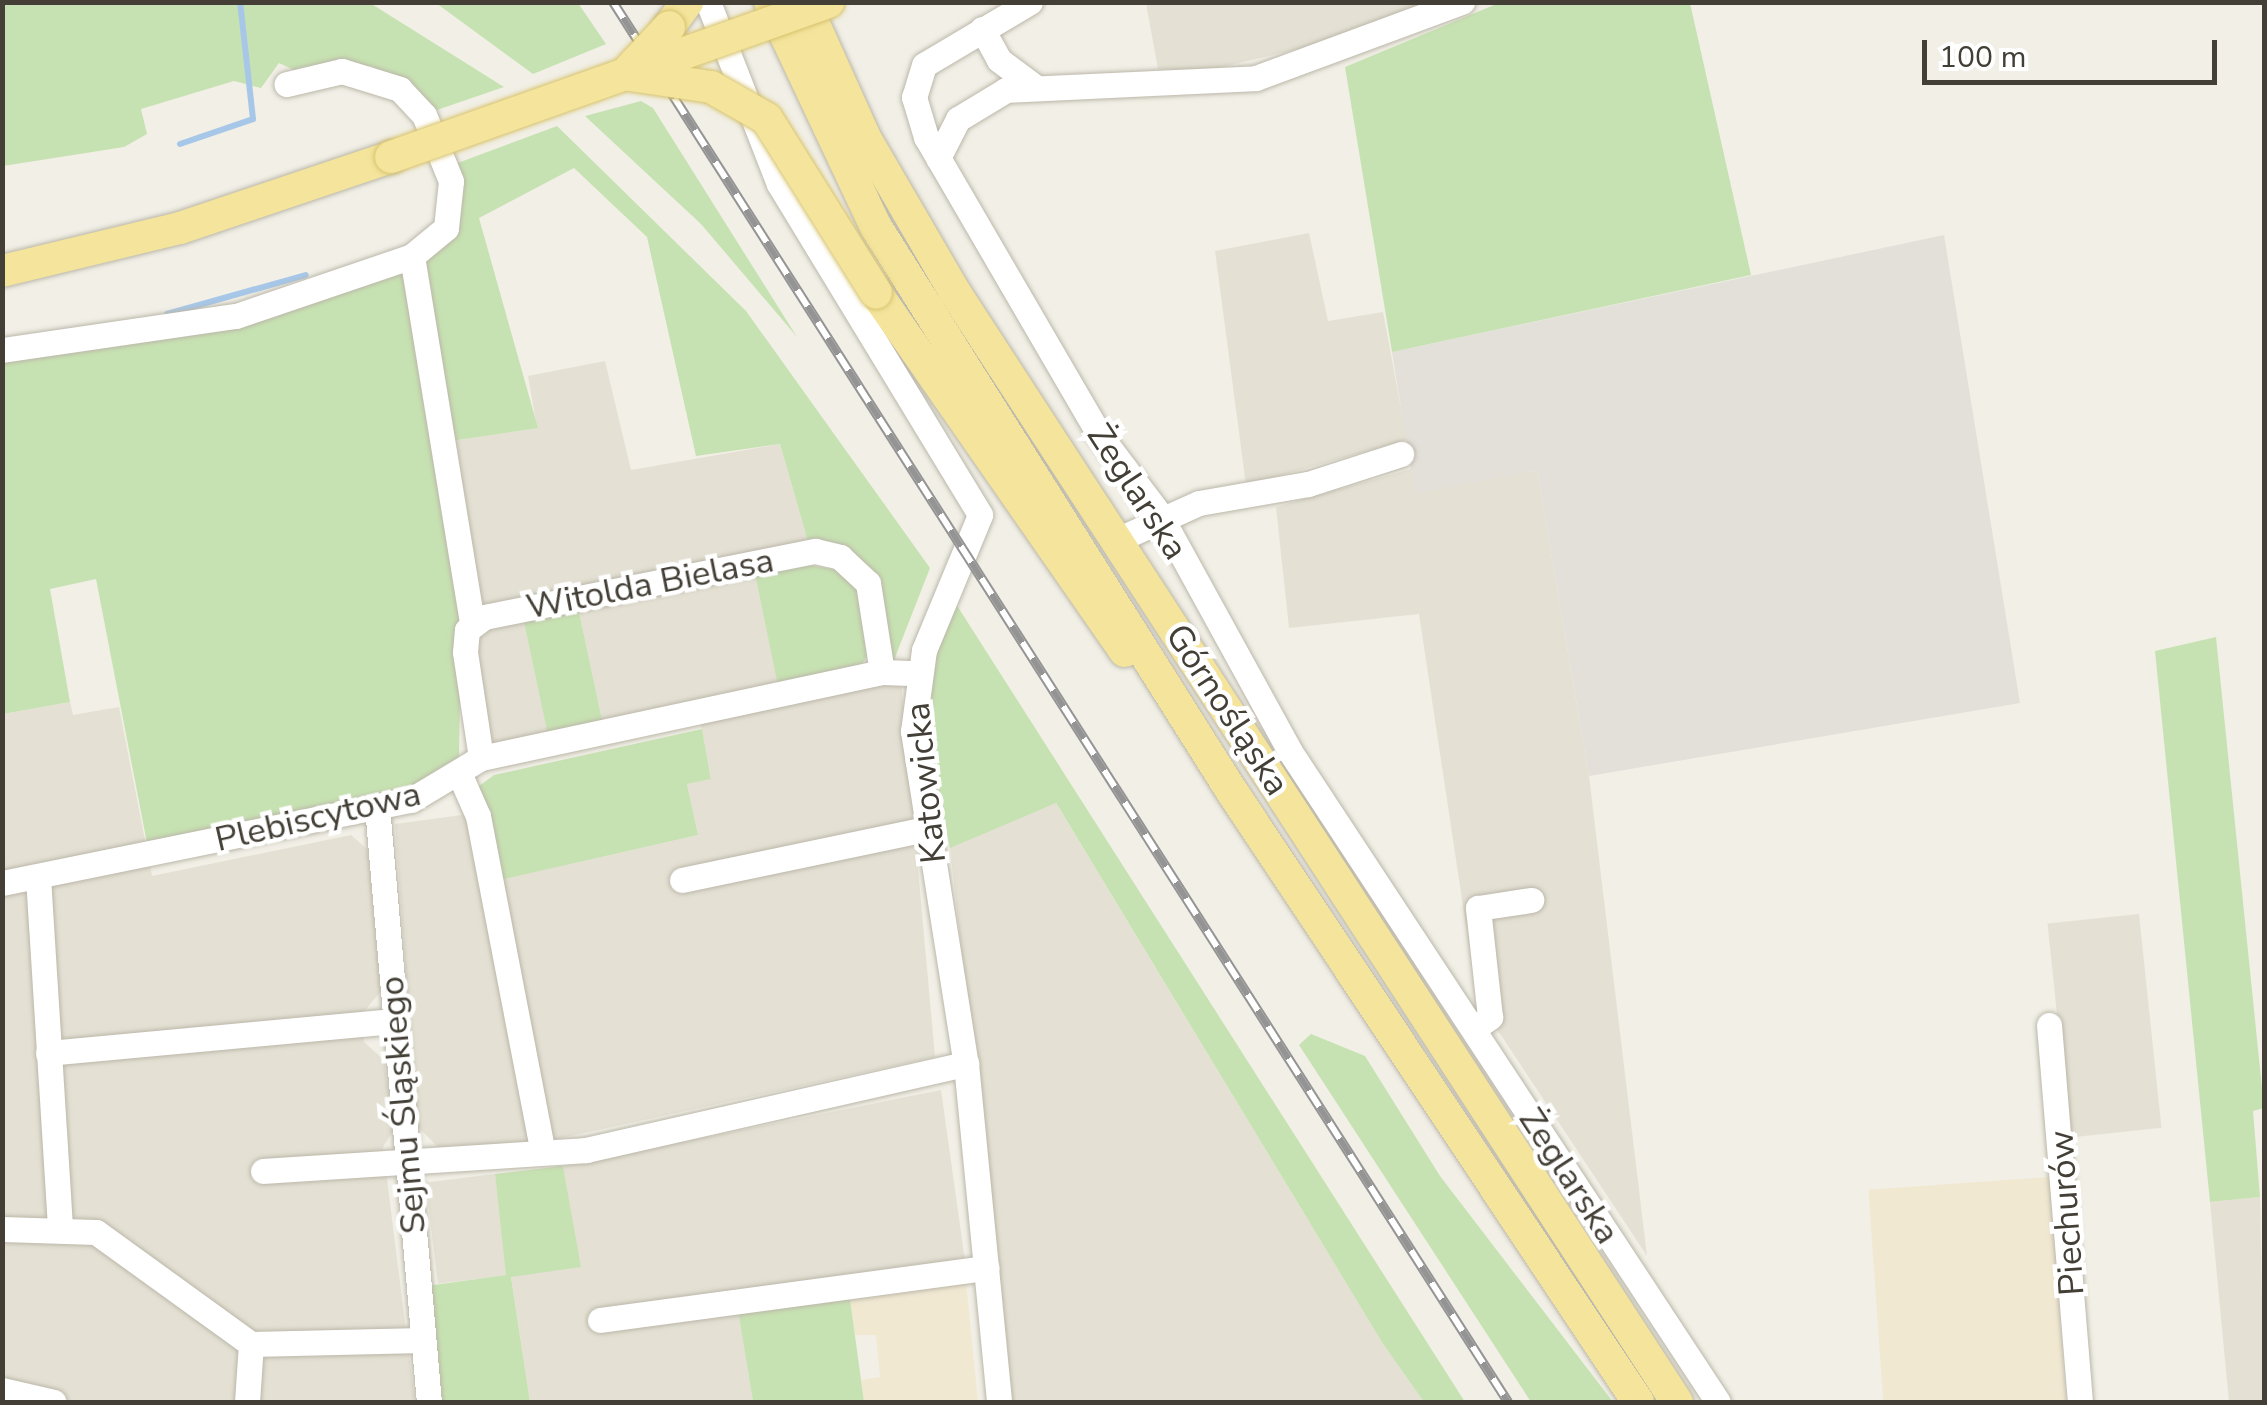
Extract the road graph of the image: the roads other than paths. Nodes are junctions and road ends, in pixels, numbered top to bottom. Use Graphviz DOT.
graph roads {
  1 [pos="686,2"];
  2 [pos="708,2"];
  3 [pos="770,2"];
  4 [pos="804,2"];
  5 [pos="828,2"];
  6 [pos="1030,2"];
  7 [pos="1462,2"];
  8 [pos="982,29"];
  9 [pos="625,75"];
  10 [pos="287,84"];
  11 [pos="1034,86"];
  12 [pos="938,158"];
  13 [pos="412,256"];
  14 [pos="2,271"];
  15 [pos="2,350"];
  16 [pos="1401,454"];
  17 [pos="1160,515"];
  18 [pos="1116,540"];
  19 [pos="472,621"];
  20 [pos="882,672"];
  21 [pos="918,673"];
  22 [pos="481,758"];
  23 [pos="459,774"];
  24 [pos="1231,790"];
  25 [pos="377,808"];
  26 [pos="928,828"];
  27 [pos="38,876"];
  28 [pos="682,880"];
  29 [pos="2,883"];
  30 [pos="1531,900"];
  31 [pos="396,1021"];
  32 [pos="2050,1025"];
  33 [pos="1475,1028"];
  34 [pos="48,1053"];
  35 [pos="966,1064"];
  36 [pos="543,1152"];
  37 [pos="409,1159"];
  38 [pos="263,1170"];
  39 [pos="60,1226"];
  40 [pos="2,1229"];
  41 [pos="988,1268"];
  42 [pos="600,1320"];
  43 [pos="423,1340"];
  44 [pos="251,1344"];
  45 [pos="2,1390"];
  46 [pos="54,1402"];
  47 [pos="247,1402"];
  48 [pos="429,1402"];
  49 [pos="999,1402"];
  50 [pos="1638,1402"];
  51 [pos="1677,1402"];
  52 [pos="1718,1402"];
  53 [pos="2080,1402"];
  1 -- 9 [label="main road, bridge"];
  2 -- 21 [label="street, Katowicka"];
  3 -- 24 [label="main road, Górnośląska"];
  4 -- 18 [label="main road, Górnośląska"];
  5 -- 9 [label="main road, bridge"];
  6 -- 8 [label="street"];
  7 -- 11 [label="street"];
  8 -- 11 [label="street"];
  8 -- 12 [label="street, Żeglarska"];
  9 -- 14 [label="main road, bridge"];
  9 -- 24 [label="main road, bridge"];
  10 -- 13 [label="street"];
  11 -- 12 [label="street"];
  12 -- 17 [label="street, Żeglarska"];
  13 -- 15 [label="street"];
  13 -- 19 [label="street"];
  16 -- 17 [label="street"];
  17 -- 18 [label="street"];
  17 -- 33 [label="street, Żeglarska"];
  18 -- 51 [label="main road, Górnośląska"];
  19 -- 20 [label="street, Witolda Bielasa"];
  19 -- 22 [label="street"];
  20 -- 21 [label="street, Plebiscytowa"];
  20 -- 22 [label="street, Plebiscytowa"];
  21 -- 26 [label="street, Katowicka"];
  22 -- 23 [label="street, Plebiscytowa"];
  23 -- 25 [label="street, Plebiscytowa"];
  23 -- 36 [label="street"];
  24 -- 50 [label="main road, Górnośląska"];
  25 -- 27 [label="street, Plebiscytowa"];
  25 -- 31 [label="street, Sejmu Śląskiego"];
  26 -- 28 [label="street"];
  26 -- 35 [label="street, Katowicka"];
  27 -- 29 [label="street, Plebiscytowa"];
  27 -- 34 [label="street"];
  30 -- 33 [label="street"];
  31 -- 34 [label="street"];
  31 -- 37 [label="street, Sejmu Śląskiego"];
  32 -- 53 [label="street, Piechurów"];
  33 -- 52 [label="street, Żeglarska"];
  34 -- 39 [label="street"];
  35 -- 36 [label="street"];
  35 -- 41 [label="street, Katowicka"];
  36 -- 37 [label="street"];
  37 -- 38 [label="street"];
  37 -- 43 [label="street, Sejmu Śląskiego"];
  39 -- 40 [label="street"];
  39 -- 44 [label="street"];
  41 -- 42 [label="street"];
  41 -- 49 [label="street, Katowicka"];
  43 -- 44 [label="street"];
  43 -- 48 [label="street, Sejmu Śląskiego"];
  44 -- 47 [label="street"];
  45 -- 46 [label="street"];
}
